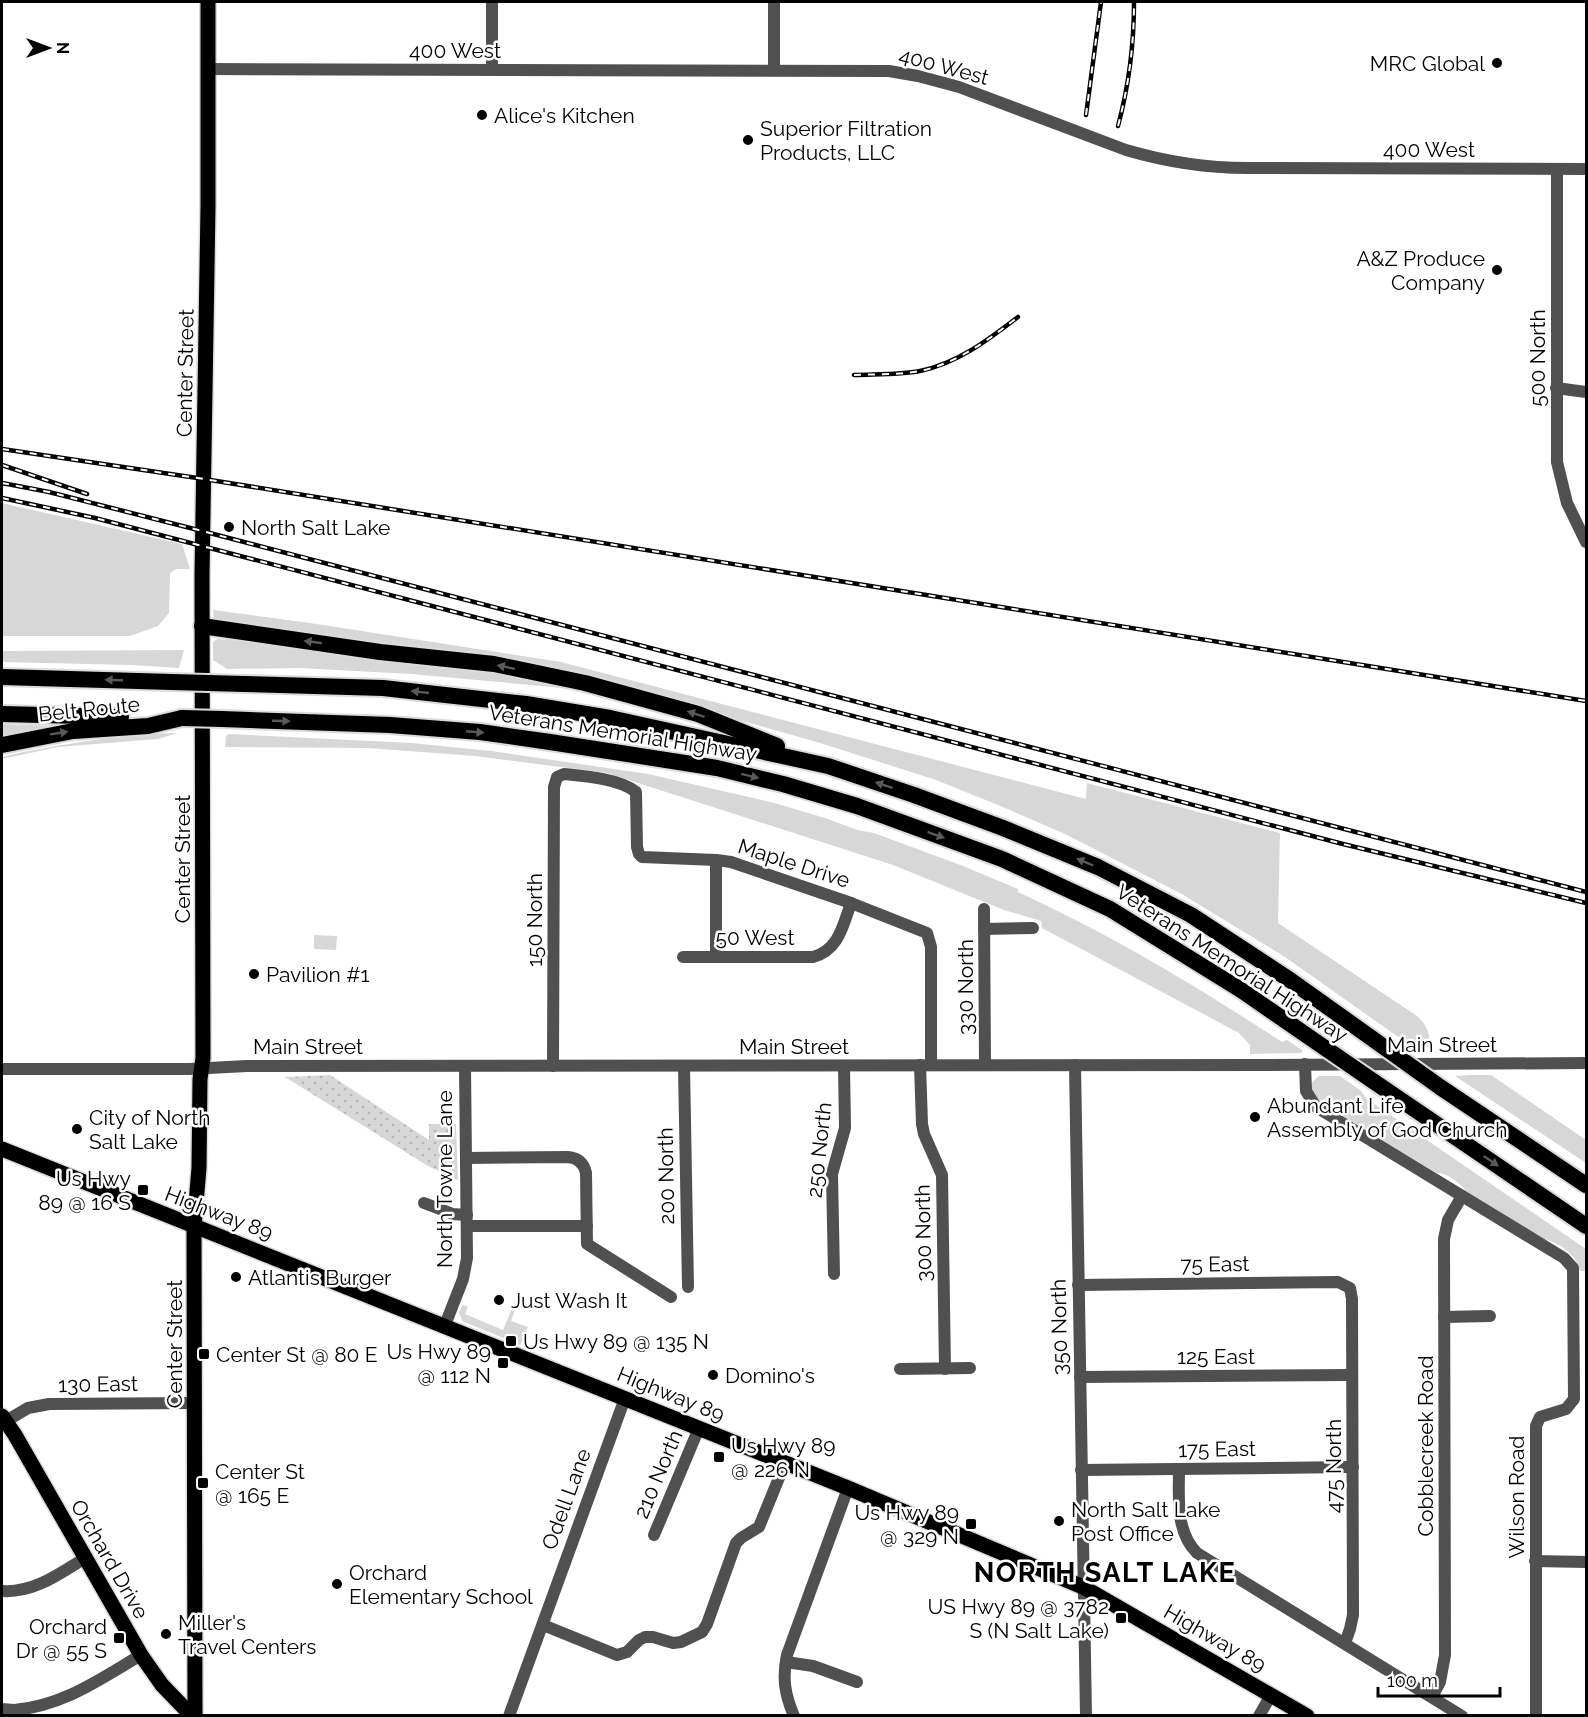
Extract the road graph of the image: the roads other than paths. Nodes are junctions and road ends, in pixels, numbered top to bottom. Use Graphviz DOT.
graph roads {
  1 [pos="207,2"];
  2 [pos="492,2"];
  3 [pos="774,2"];
  4 [pos="208,69"];
  5 [pos="492,69"];
  6 [pos="774,70"];
  7 [pos="1557,168"];
  8 [pos="1587,169"];
  9 [pos="1556,388"];
  10 [pos="1587,392"];
  11 [pos="1587,542"];
  12 [pos="202,626"];
  13 [pos="2,677"];
  14 [pos="2,714"];
  15 [pos="182,718"];
  16 [pos="2,745"];
  17 [pos="828,766"];
  18 [pos="640,856"];
  19 [pos="716,860"];
  20 [pos="851,903"];
  21 [pos="984,909"];
  22 [pos="1033,928"];
  23 [pos="984,929"];
  24 [pos="929,935"];
  25 [pos="683,957"];
  26 [pos="716,957"];
  27 [pos="1587,1063"];
  28 [pos="1305,1064"];
  29 [pos="926,1065"];
  30 [pos="985,1065"];
  31 [pos="1075,1065"];
  32 [pos="465,1066"];
  33 [pos="553,1066"];
  34 [pos="684,1066"];
  35 [pos="844,1066"];
  36 [pos="201,1068"];
  37 [pos="2,1069"];
  38 [pos="2,1149"];
  39 [pos="466,1158"];
  40 [pos="1587,1185"];
  41 [pos="1462,1196"];
  42 [pos="424,1203"];
  43 [pos="467,1221"];
  44 [pos="1587,1226"];
  45 [pos="194,1227"];
  46 [pos="587,1227"];
  47 [pos="834,1274"];
  48 [pos="1078,1285"];
  49 [pos="688,1287"];
  50 [pos="1350,1287"];
  51 [pos="671,1297"];
  52 [pos="1444,1317"];
  53 [pos="1490,1317"];
  54 [pos="445,1325"];
  55 [pos="900,1368"];
  56 [pos="945,1368"];
  57 [pos="970,1368"];
  58 [pos="1352,1375"];
  59 [pos="1080,1377"];
  60 [pos="625,1398"];
  61 [pos="195,1403"];
  62 [pos="4,1419"];
  63 [pos="699,1428"];
  64 [pos="785,1463"];
  65 [pos="1353,1467"];
  66 [pos="1179,1468"];
  67 [pos="1081,1470"];
  68 [pos="848,1488"];
  69 [pos="654,1535"];
  70 [pos="86,1558"];
  71 [pos="1535,1561"];
  72 [pos="1587,1562"];
  73 [pos="1083,1587"];
  74 [pos="2,1591"];
  75 [pos="543,1625"];
  76 [pos="1345,1643"];
  77 [pos="141,1655"];
  78 [pos="786,1662"];
  79 [pos="857,1682"];
  80 [pos="1271,1695"];
  81 [pos="1432,1697"];
  82 [pos="10,1712"];
  83 [pos="194,1716"];
  84 [pos="509,1716"];
  85 [pos="794,1716"];
  86 [pos="1086,1716"];
  87 [pos="1259,1716"];
  88 [pos="1307,1716"];
  89 [pos="1462,1716"];
  90 [pos="1536,1716"];
  1 -- 4 [label="main road, Center Street"];
  2 -- 5 [label="street"];
  3 -- 6 [label="street"];
  4 -- 5 [label="street, 400 West"];
  4 -- 12 [label="main road, Center Street"];
  5 -- 6 [label="street, 400 West"];
  6 -- 7 [label="street, 400 West"];
  7 -- 8 [label="street, 400 West"];
  7 -- 9 [label="street, 500 North"];
  9 -- 10 [label="street"];
  9 -- 11 [label="street, 500 North"];
  17 -- 12 [label="highway, one-way"];
  12 -- 36 [label="main road, Center Street"];
  17 -- 13 [label="highway, Veterans Memorial Highway, one-way, bridge"];
  14 -- 15 [label="highway, Veterans Memorial Highway"];
  16 -- 15 [label="highway, Belt Route, one-way"];
  15 -- 44 [label="highway, Veterans Memorial Highway, one-way, bridge"];
  40 -- 17 [label="highway, Veterans Memorial Highway, one-way, bridge"];
  18 -- 19 [label="street, Maple Drive"];
  18 -- 33 [label="street, 150 North"];
  19 -- 20 [label="street, Maple Drive"];
  19 -- 26 [label="street"];
  20 -- 24 [label="street, Maple Drive"];
  20 -- 26 [label="street, 50 West"];
  21 -- 23 [label="street, 330 North"];
  22 -- 23 [label="street"];
  23 -- 30 [label="street, 330 North"];
  24 -- 29 [label="street, 300 North"];
  25 -- 26 [label="street, 50 West"];
  27 -- 28 [label="street, Main Street"];
  28 -- 31 [label="street, Main Street"];
  28 -- 41 [label="street"];
  29 -- 30 [label="street, Main Street"];
  29 -- 35 [label="street, Main Street"];
  29 -- 56 [label="street, 300 North"];
  30 -- 31 [label="street, Main Street"];
  31 -- 48 [label="street, 350 North"];
  32 -- 33 [label="street, Main Street"];
  32 -- 36 [label="street, Main Street"];
  32 -- 39 [label="street, North Towne Lane"];
  33 -- 34 [label="street, Main Street"];
  34 -- 35 [label="street, Main Street"];
  34 -- 49 [label="street, 200 North"];
  35 -- 47 [label="street, 250 North"];
  36 -- 37 [label="street, Main Street"];
  36 -- 45 [label="main road, Center Street"];
  38 -- 45 [label="main road, Highway 89"];
  39 -- 43 [label="street, North Towne Lane"];
  39 -- 46 [label="street"];
  41 -- 52 [label="street, Cobblecreek Road"];
  41 -- 71 [label="street, Wilson Road"];
  42 -- 43 [label="street"];
  43 -- 46 [label="street"];
  43 -- 54 [label="street, North Towne Lane"];
  45 -- 54 [label="main road, Highway 89"];
  45 -- 61 [label="main road, Center Street"];
  46 -- 51 [label="street"];
  48 -- 50 [label="street, 75 East"];
  48 -- 59 [label="street, 350 North"];
  50 -- 58 [label="street, 475 North"];
  52 -- 53 [label="street"];
  52 -- 81 [label="street, Cobblecreek Road"];
  54 -- 60 [label="main road, Highway 89"];
  55 -- 56 [label="street"];
  56 -- 57 [label="street"];
  58 -- 59 [label="street, 125 East"];
  58 -- 65 [label="street, 475 North"];
  59 -- 67 [label="street, 350 North"];
  60 -- 63 [label="main road, Highway 89"];
  60 -- 75 [label="street, Odell Lane"];
  61 -- 62 [label="street, 130 East"];
  61 -- 83 [label="main road, Center Street"];
  62 -- 70 [label="main road, Orchard Drive"];
  63 -- 64 [label="main road, Highway 89"];
  63 -- 69 [label="street, 210 North"];
  64 -- 68 [label="main road, Highway 89"];
  64 -- 75 [label="street"];
  65 -- 66 [label="street, 175 East"];
  65 -- 76 [label="street, 475 North"];
  66 -- 67 [label="street, 175 East"];
  66 -- 76 [label="street"];
  67 -- 73 [label="street, 350 North"];
  68 -- 73 [label="main road, Highway 89"];
  68 -- 78 [label="street"];
  70 -- 74 [label="street"];
  70 -- 77 [label="main road, Orchard Drive"];
  71 -- 72 [label="street"];
  71 -- 90 [label="street, Wilson Road"];
  73 -- 80 [label="main road, Highway 89"];
  73 -- 86 [label="street, 350 North"];
  75 -- 84 [label="street, Odell Lane"];
  76 -- 81 [label="street"];
  77 -- 82 [label="street"];
  77 -- 83 [label="main road, Orchard Drive"];
  78 -- 79 [label="street"];
  78 -- 85 [label="street"];
  80 -- 87 [label="street"];
  80 -- 88 [label="main road, Highway 89"];
  81 -- 89 [label="street"];
}
